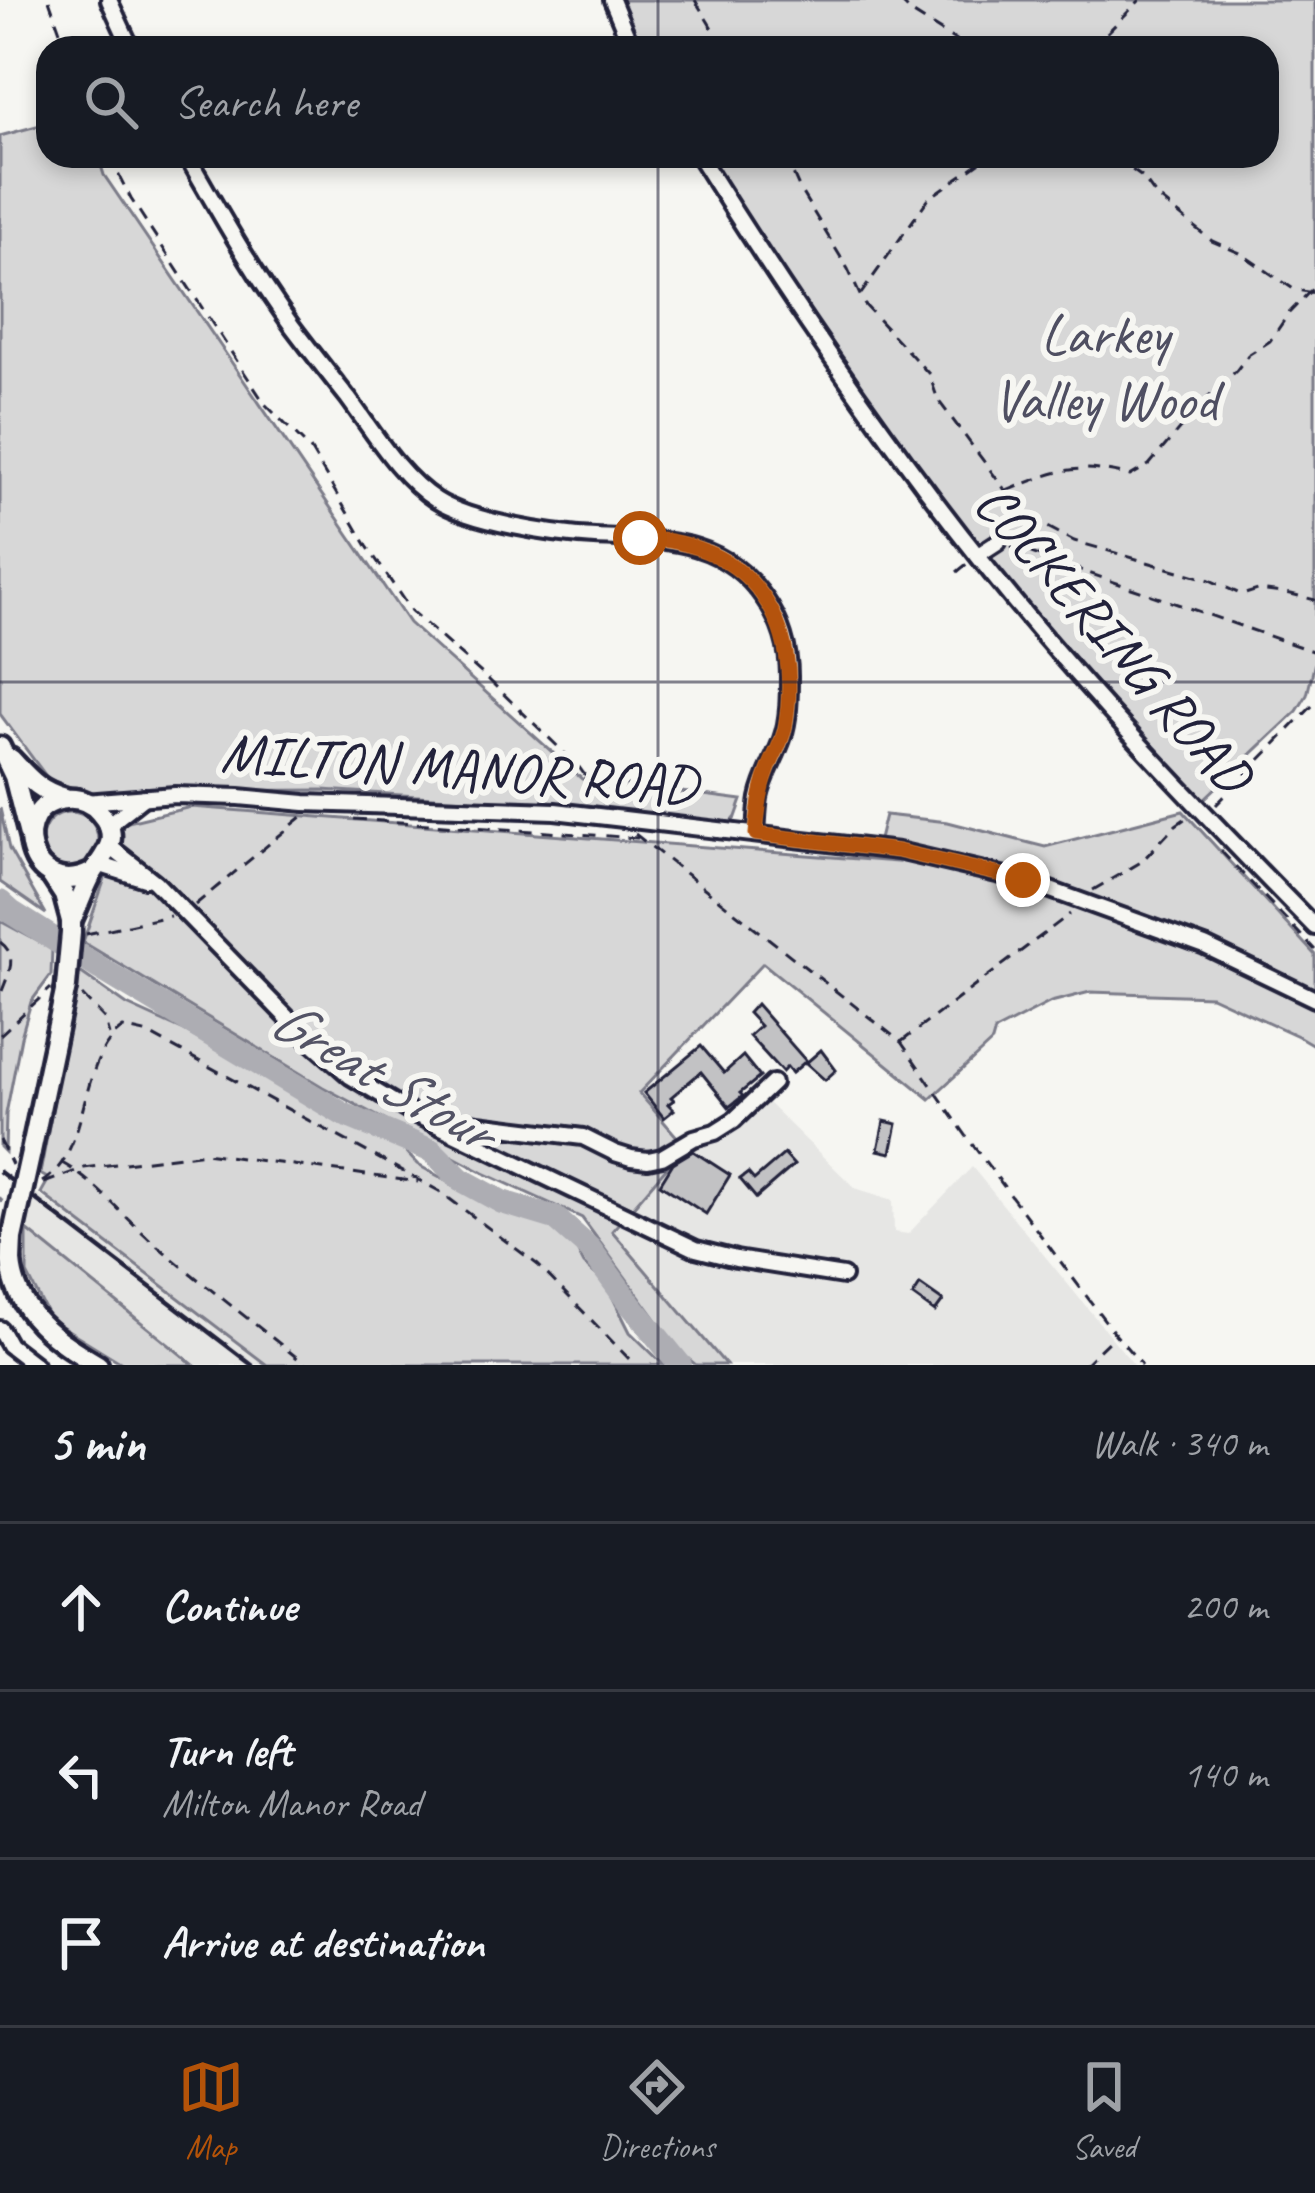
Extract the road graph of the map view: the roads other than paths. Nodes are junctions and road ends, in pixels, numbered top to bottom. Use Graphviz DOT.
graph roads {
  1 [pos="109,0"];
  2 [pos="612,0"];
  3 [pos="126,36"];
  4 [pos="627,36"];
  5 [pos="194,168"];
  6 [pos="707,168"];
  7 [pos="998,542"];
  8 [pos="978,555"];
  9 [pos="0,747"];
  10 [pos="144,796"];
  11 [pos="75,800"];
  12 [pos="756,834"];
  13 [pos="29,835"];
  14 [pos="109,838"];
  15 [pos="97,868"];
  16 [pos="51,875"];
  17 [pos="155,882"];
  18 [pos="1315,927"];
  19 [pos="71,928"];
  20 [pos="1315,999"];
  21 [pos="773,1083"];
  22 [pos="507,1128"];
  23 [pos="454,1132"];
  24 [pos="496,1153"];
  25 [pos="843,1276"];
  26 [pos="0,1329"];
  27 [pos="35,1365"];
  28 [pos="98,1365"];
  1 -- 3 [label="street"];
  2 -- 4 [label="street"];
  5 -- 12 [label="street"];
  6 -- 8 [label="street, COCKERING ROAD"];
  7 -- 8 [label="street"];
  8 -- 18 [label="street, COCKERING ROAD"];
  9 -- 11 [label="highway"];
  9 -- 13 [label="highway"];
  10 -- 11 [label="street, MILTON MANOR ROAD"];
  10 -- 12 [label="street, MILTON MANOR ROAD"];
  10 -- 14 [label="street, MILTON MANOR ROAD"];
  11 -- 13 [label="highway"];
  11 -- 14 [label="highway"];
  12 -- 20 [label="street, MILTON MANOR ROAD"];
  13 -- 16 [label="highway"];
  14 -- 15 [label="highway"];
  14 -- 17 [label="street"];
  15 -- 16 [label="highway"];
  15 -- 17 [label="street"];
  15 -- 19 [label="highway"];
  16 -- 19 [label="highway"];
  17 -- 23 [label="street"];
  19 -- 28 [label="highway, bridge"];
  21 -- 22 [label="street"];
  22 -- 23 [label="street"];
  22 -- 24 [label="street"];
  23 -- 24 [label="street"];
  24 -- 25 [label="street"];
  26 -- 27 [label="street"];
}
